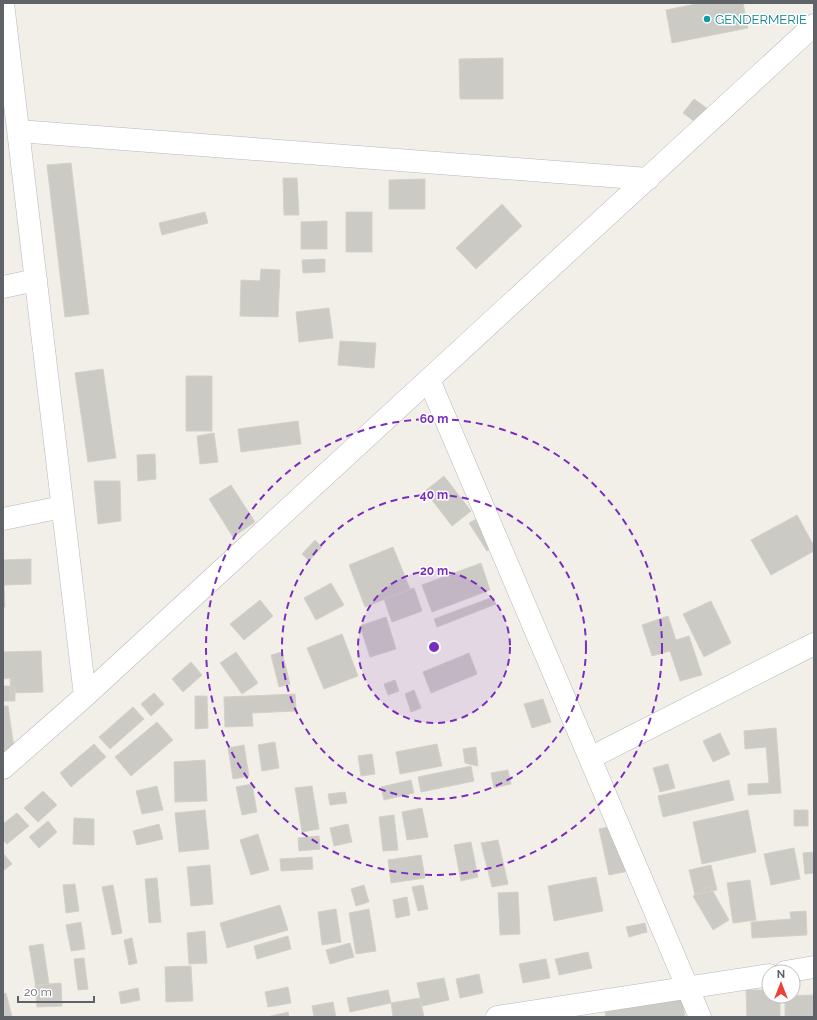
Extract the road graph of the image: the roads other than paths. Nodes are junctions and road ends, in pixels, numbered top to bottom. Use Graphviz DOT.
graph roads {
  1 [pos="3,3"];
  2 [pos="814,25"];
  3 [pos="7,65"];
  4 [pos="18,131"];
  5 [pos="648,179"];
  6 [pos="36,280"];
  7 [pos="3,287"];
  8 [pos="429,380"];
  9 [pos="62,507"];
  10 [pos="3,519"];
  11 [pos="814,644"];
  12 [pos="85,696"];
  13 [pos="590,758"];
  14 [pos="3,768"];
  15 [pos="814,967"];
  16 [pos="801,969"];
  17 [pos="761,976"];
  18 [pos="688,988"];
  19 [pos="497,1017"];
  20 [pos="700,1017"];
  1 -- 3 [label="street"];
  2 -- 5 [label="street"];
  3 -- 4 [label="street"];
  4 -- 5 [label="street"];
  4 -- 6 [label="street"];
  5 -- 8 [label="street"];
  6 -- 7 [label="street"];
  6 -- 9 [label="street"];
  8 -- 12 [label="street"];
  8 -- 13 [label="street"];
  9 -- 10 [label="street"];
  9 -- 12 [label="street"];
  11 -- 13 [label="street"];
  12 -- 14 [label="street"];
  13 -- 18 [label="street"];
  15 -- 16 [label="street"];
  17 -- 18 [label="street"];
  18 -- 19 [label="street"];
  18 -- 20 [label="street"];
}
